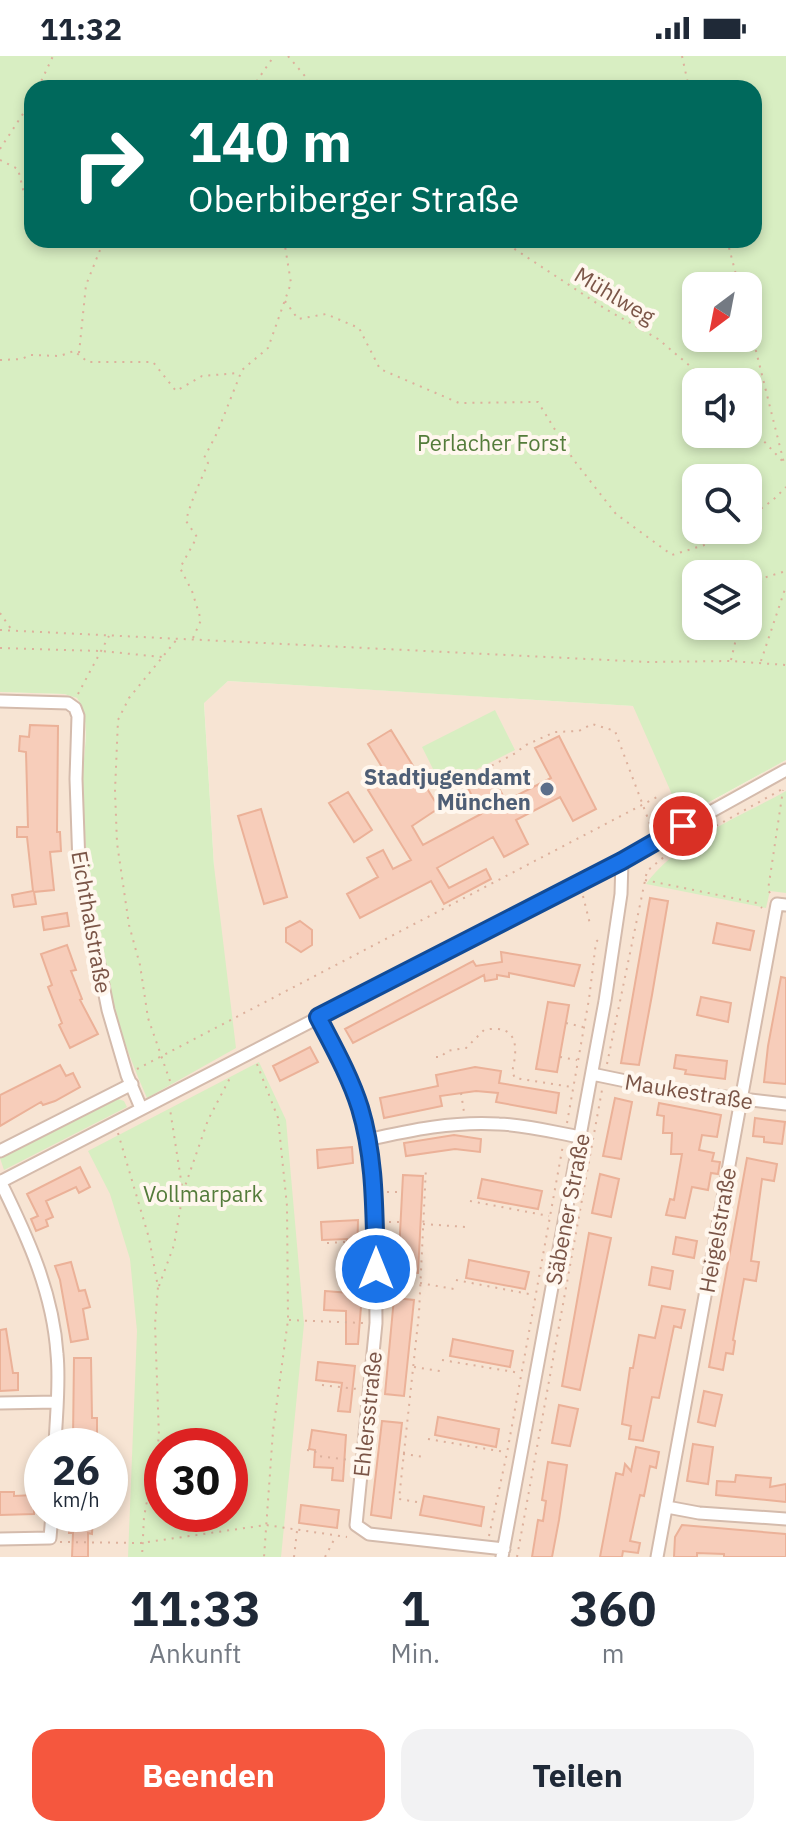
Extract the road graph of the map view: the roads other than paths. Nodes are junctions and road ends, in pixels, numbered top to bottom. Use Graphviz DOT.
graph roads {
  1 [pos="0,701"];
  2 [pos="786,770"];
  3 [pos="622,861"];
  4 [pos="782,905"];
  5 [pos="318,1017"];
  6 [pos="592,1074"];
  7 [pos="129,1079"];
  8 [pos="740,1100"];
  9 [pos="786,1104"];
  10 [pos="141,1108"];
  11 [pos="580,1137"];
  12 [pos="367,1140"];
  13 [pos="0,1151"];
  14 [pos="0,1182"];
  15 [pos="57,1402"];
  16 [pos="0,1403"];
  17 [pos="56,1428"];
  18 [pos="667,1507"];
  19 [pos="786,1519"];
  20 [pos="51,1532"];
  21 [pos="0,1539"];
  22 [pos="503,1553"];
  23 [pos="657,1557"];
  1 -- 7 [label="street, Eichthalstraße"];
  2 -- 3 [label="street"];
  3 -- 5 [label="street"];
  3 -- 6 [label="street, Säbener Straße"];
  4 -- 8 [label="street, Heigelstraße"];
  5 -- 10 [label="street"];
  5 -- 12 [label="street, Ehlersstraße"];
  6 -- 8 [label="street, Maukestraße"];
  6 -- 11 [label="street, Säbener Straße"];
  7 -- 10 [label="street, Eichthalstraße"];
  7 -- 13 [label="street"];
  8 -- 9 [label="street, Maukestraße"];
  8 -- 18 [label="street, Heigelstraße"];
  10 -- 14 [label="street"];
  11 -- 12 [label="street"];
  11 -- 22 [label="street, Säbener Straße"];
  12 -- 22 [label="street, Ehlersstraße"];
  14 -- 15 [label="street"];
  15 -- 16 [label="street"];
  15 -- 17 [label="street"];
  18 -- 19 [label="street"];
  18 -- 23 [label="street, Heigelstraße"];
  20 -- 21 [label="street"];
}
